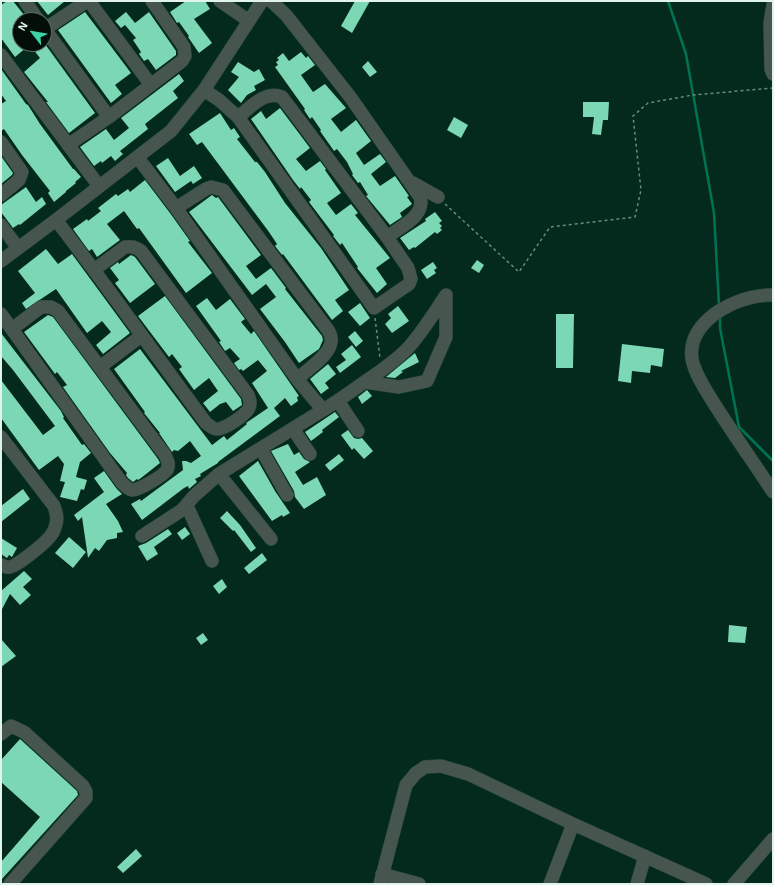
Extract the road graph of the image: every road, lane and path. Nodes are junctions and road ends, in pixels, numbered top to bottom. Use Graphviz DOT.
graph roads {
  1 [pos="24,1"];
  2 [pos="88,1"];
  3 [pos="152,1"];
  4 [pos="220,1"];
  5 [pos="262,1"];
  6 [pos="271,1"];
  7 [pos="773,4"];
  8 [pos="32,12"];
  9 [pos="249,20"];
  10 [pos="52,21"];
  11 [pos="52,40"];
  12 [pos="2,59"];
  13 [pos="773,74"];
  14 [pos="151,85"];
  15 [pos="773,88"];
  16 [pos="204,90"];
  17 [pos="109,117"];
  18 [pos="238,117"];
  19 [pos="1,142"];
  20 [pos="68,145"];
  21 [pos="138,158"];
  22 [pos="411,182"];
  23 [pos="99,186"];
  24 [pos="1,194"];
  25 [pos="438,197"];
  26 [pos="176,208"];
  27 [pos="56,220"];
  28 [pos="1,225"];
  29 [pos="387,237"];
  30 [pos="18,248"];
  31 [pos="1,261"];
  32 [pos="94,270"];
  33 [pos="773,295"];
  34 [pos="374,308"];
  35 [pos="1,314"];
  36 [pos="12,329"];
  37 [pos="141,336"];
  38 [pos="100,367"];
  39 [pos="382,370"];
  40 [pos="297,379"];
  41 [pos="365,382"];
  42 [pos="338,401"];
  43 [pos="323,410"];
  44 [pos="293,429"];
  45 [pos="358,431"];
  46 [pos="1,437"];
  47 [pos="260,449"];
  48 [pos="310,454"];
  49 [pos="219,474"];
  50 [pos="773,492"];
  51 [pos="287,495"];
  52 [pos="187,506"];
  53 [pos="142,536"];
  54 [pos="271,539"];
  55 [pos="212,561"];
  56 [pos="1,565"];
  57 [pos="1,734"];
  58 [pos="573,824"];
  59 [pos="773,839"];
  60 [pos="645,856"];
  61 [pos="381,879"];
  62 [pos="10,884"];
  63 [pos="419,884"];
  64 [pos="550,884"];
  65 [pos="637,884"];
  66 [pos="706,884"];
  67 [pos="734,884"];
  1 -- 8 [label="street"];
  2 -- 10 [label="street"];
  2 -- 14 [label="street"];
  3 -- 14 [label="street"];
  4 -- 9 [label="street"];
  5 -- 9 [label="street"];
  6 -- 22 [label="street"];
  7 -- 13 [label="street"];
  9 -- 16 [label="street"];
  11 -- 17 [label="street"];
  12 -- 20 [label="street"];
  14 -- 17 [label="street"];
  15 -- 25 [label="path"];
  16 -- 18 [label="street"];
  16 -- 21 [label="street"];
  17 -- 20 [label="street"];
  18 -- 29 [label="street"];
  18 -- 34 [label="street"];
  19 -- 24 [label="street"];
  20 -- 23 [label="street"];
  21 -- 23 [label="street"];
  21 -- 26 [label="street"];
  22 -- 25 [label="street"];
  22 -- 29 [label="street"];
  23 -- 27 [label="street"];
  26 -- 40 [label="street"];
  26 -- 40 [label="street"];
  27 -- 30 [label="street"];
  27 -- 32 [label="street"];
  28 -- 30 [label="street"];
  29 -- 34 [label="street"];
  30 -- 31 [label="street"];
  32 -- 37 [label="street"];
  32 -- 37 [label="street"];
  33 -- 50 [label="street"];
  34 -- 39 [label="path"];
  35 -- 36 [label="street"];
  36 -- 38 [label="street"];
  36 -- 38 [label="street"];
  37 -- 38 [label="street"];
  39 -- 41 [label="street"];
  39 -- 41 [label="street"];
  40 -- 43 [label="street"];
  41 -- 42 [label="street"];
  42 -- 43 [label="street"];
  42 -- 45 [label="street"];
  43 -- 44 [label="street"];
  44 -- 47 [label="street"];
  44 -- 48 [label="street"];
  46 -- 56 [label="street"];
  47 -- 49 [label="street"];
  47 -- 51 [label="street"];
  49 -- 52 [label="street"];
  49 -- 54 [label="street"];
  52 -- 53 [label="street"];
  52 -- 55 [label="street"];
  57 -- 62 [label="street"];
  58 -- 60 [label="street"];
  58 -- 61 [label="street"];
  58 -- 64 [label="street"];
  59 -- 67 [label="street"];
  60 -- 65 [label="street"];
  60 -- 66 [label="street"];
  61 -- 63 [label="street"];
}
